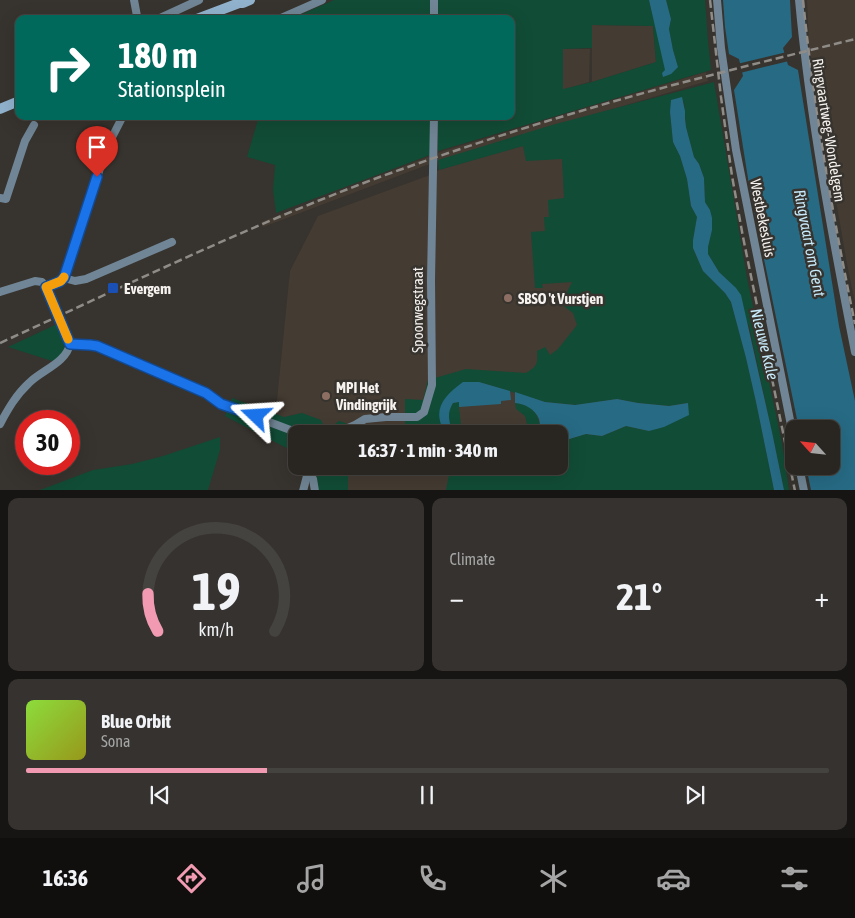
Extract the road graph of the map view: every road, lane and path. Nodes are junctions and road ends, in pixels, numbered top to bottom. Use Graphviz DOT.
graph roads {
  1 [pos="134,0"];
  2 [pos="199,0"];
  3 [pos="322,0"];
  4 [pos="434,0"];
  5 [pos="717,0"];
  6 [pos="798,0"];
  7 [pos="247,2"];
  8 [pos="137,15"];
  9 [pos="167,15"];
  10 [pos="208,15"];
  11 [pos="222,15"];
  12 [pos="288,15"];
  13 [pos="434,15"];
  14 [pos="15,103"];
  15 [pos="0,109"];
  16 [pos="120,120"];
  17 [pos="434,120"];
  18 [pos="34,125"];
  19 [pos="0,198"];
  20 [pos="172,242"];
  21 [pos="64,278"];
  22 [pos="46,287"];
  23 [pos="0,292"];
  24 [pos="70,344"];
  25 [pos="855,352"];
  26 [pos="790,420"];
  27 [pos="0,424"];
  28 [pos="355,425"];
  29 [pos="288,429"];
  30 [pos="307,475"];
  31 [pos="311,475"];
  32 [pos="801,475"];
  33 [pos="303,490"];
  34 [pos="315,490"];
  35 [pos="804,490"];
  1 -- 8 [label="street"];
  2 -- 9 [label="street"];
  3 -- 12 [label="street"];
  4 -- 13 [label="street"];
  5 -- 26 [label="street, Westbekesluis"];
  6 -- 25 [label="street, Ringvaartweg-Wondelgem"];
  7 -- 10 [label="main road"];
  7 -- 11 [label="main road"];
  14 -- 15 [label="main road"];
  16 -- 21 [label="street"];
  17 -- 28 [label="street, Spoorwegstraat"];
  18 -- 19 [label="street"];
  20 -- 21 [label="street"];
  21 -- 22 [label="street"];
  22 -- 23 [label="street"];
  22 -- 24 [label="street"];
  24 -- 27 [label="street"];
  24 -- 29 [label="street"];
  30 -- 33 [label="street"];
  31 -- 34 [label="street"];
  32 -- 35 [label="street"];
}
